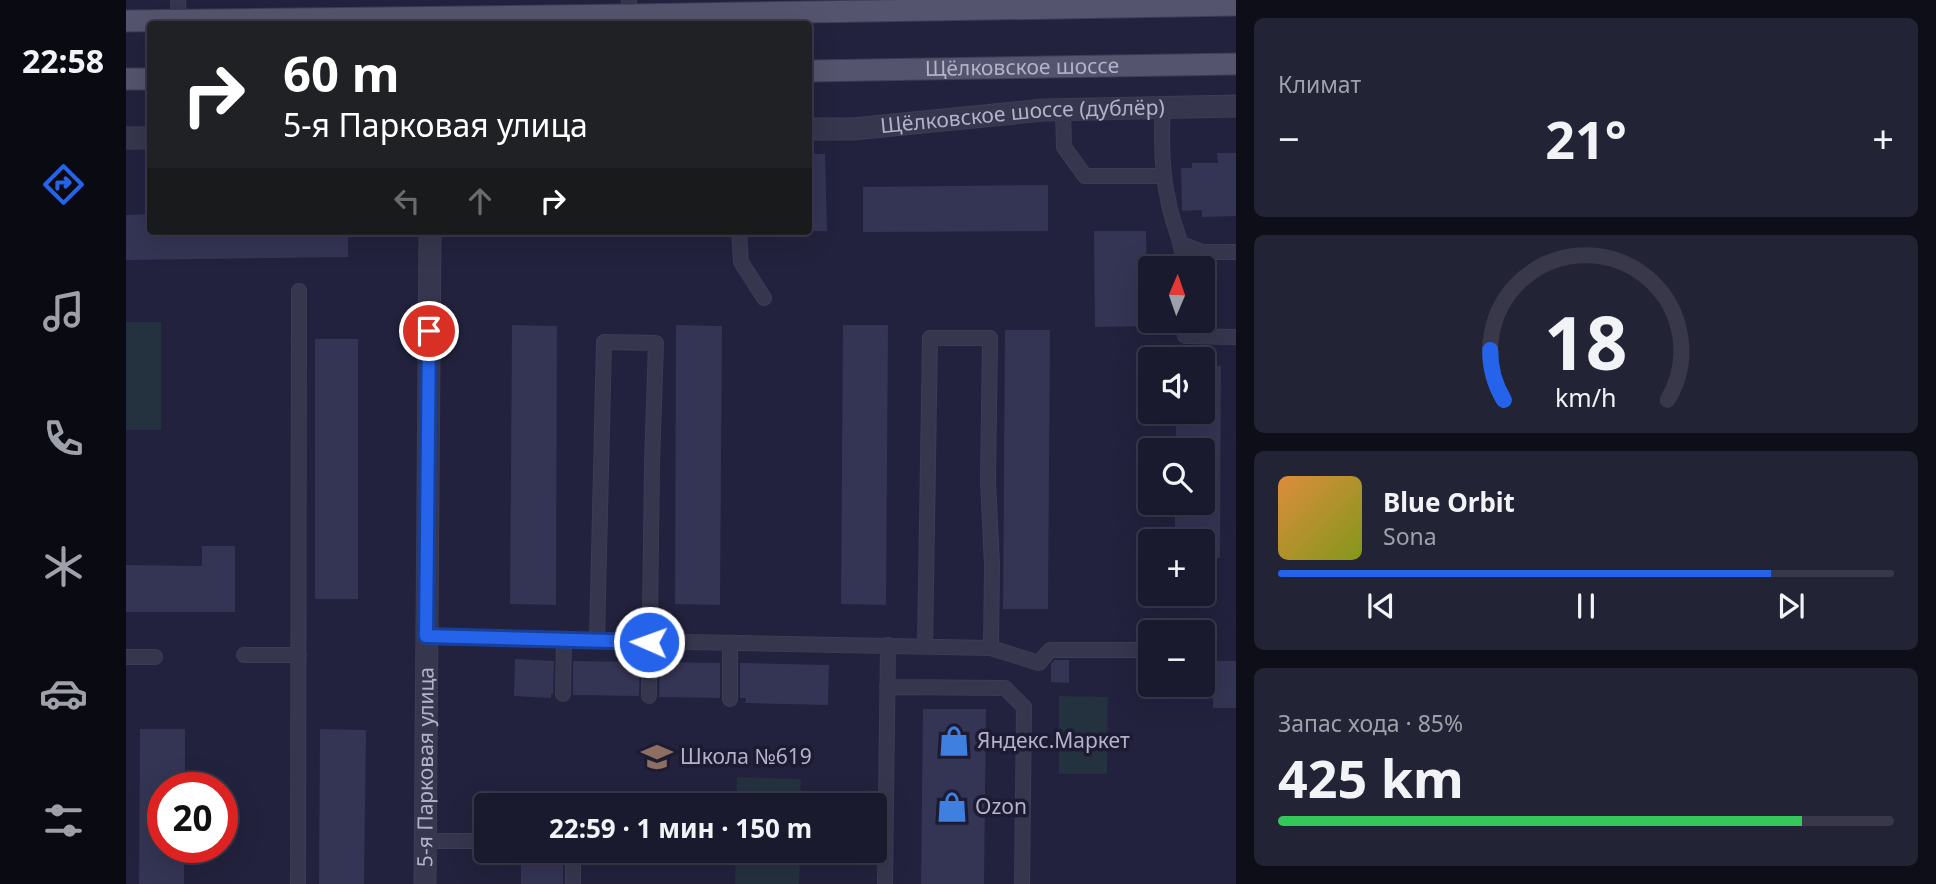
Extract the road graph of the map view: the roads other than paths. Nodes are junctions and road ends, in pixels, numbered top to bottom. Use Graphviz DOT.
graph roads {
  1 [pos="1083,4"];
  2 [pos="1236,5"];
  3 [pos="629,7"];
  4 [pos="434,9"];
  5 [pos="179,10"];
  6 [pos="126,20"];
  7 [pos="1236,64"];
  8 [pos="812,71"];
  9 [pos="126,79"];
  10 [pos="147,79"];
  11 [pos="1236,106"];
  12 [pos="1163,107"];
  13 [pos="1063,110"];
  14 [pos="812,129"];
  15 [pos="126,138"];
  16 [pos="147,138"];
  17 [pos="1163,176"];
  18 [pos="430,235"];
  19 [pos="739,235"];
  20 [pos="1181,244"];
  21 [pos="1236,252"];
  22 [pos="1182,256"];
  23 [pos="299,291"];
  24 [pos="765,298"];
  25 [pos="1185,333"];
  26 [pos="1236,337"];
  27 [pos="426,636"];
  28 [pos="564,639"];
  29 [pos="597,640"];
  30 [pos="649,642"];
  31 [pos="730,643"];
  32 [pos="888,645"];
  33 [pos="925,647"];
  34 [pos="991,648"];
  35 [pos="1136,650"];
  36 [pos="299,654"];
  37 [pos="244,655"];
  38 [pos="126,657"];
  39 [pos="155,657"];
  40 [pos="887,687"];
  41 [pos="563,694"];
  42 [pos="649,696"];
  43 [pos="730,699"];
  44 [pos="425,841"];
  45 [pos="474,841"];
  46 [pos="573,863"];
  47 [pos="298,884"];
  48 [pos="425,884"];
  49 [pos="573,884"];
  50 [pos="885,884"];
  51 [pos="1022,884"];
  1 -- 2 [label="main road"];
  1 -- 3 [label="main road"];
  3 -- 4 [label="main road"];
  4 -- 5 [label="main road"];
  5 -- 6 [label="main road"];
  7 -- 8 [label="main road, Щёлковское шоссе"];
  9 -- 10 [label="main road"];
  11 -- 12 [label="street, Щёлковское шоссе (дублёр)"];
  12 -- 13 [label="street, Щёлковское шоссе (дублёр)"];
  12 -- 17 [label="lane"];
  13 -- 14 [label="street, Щёлковское шоссе (дублёр)"];
  13 -- 17 [label="lane"];
  15 -- 16 [label="street"];
  17 -- 20 [label="lane"];
  18 -- 27 [label="street, 5-я Парковая улица"];
  19 -- 24 [label="lane"];
  20 -- 21 [label="lane"];
  20 -- 22 [label="lane"];
  23 -- 36 [label="lane"];
  25 -- 26 [label="lane"];
  27 -- 28 [label="lane"];
  27 -- 44 [label="street, 5-я Парковая улица"];
  28 -- 29 [label="lane"];
  28 -- 41 [label="lane"];
  29 -- 30 [label="lane"];
  29 -- 30 [label="lane"];
  30 -- 31 [label="lane"];
  30 -- 42 [label="lane"];
  31 -- 32 [label="lane"];
  31 -- 43 [label="lane"];
  32 -- 33 [label="lane"];
  32 -- 40 [label="lane"];
  33 -- 34 [label="lane"];
  33 -- 34 [label="lane"];
  34 -- 35 [label="lane"];
  36 -- 37 [label="lane"];
  36 -- 47 [label="lane"];
  38 -- 39 [label="lane"];
  40 -- 50 [label="lane"];
  40 -- 51 [label="lane"];
  44 -- 45 [label="lane"];
  44 -- 48 [label="street, 5-я Парковая улица"];
  46 -- 49 [label="lane"];
}
